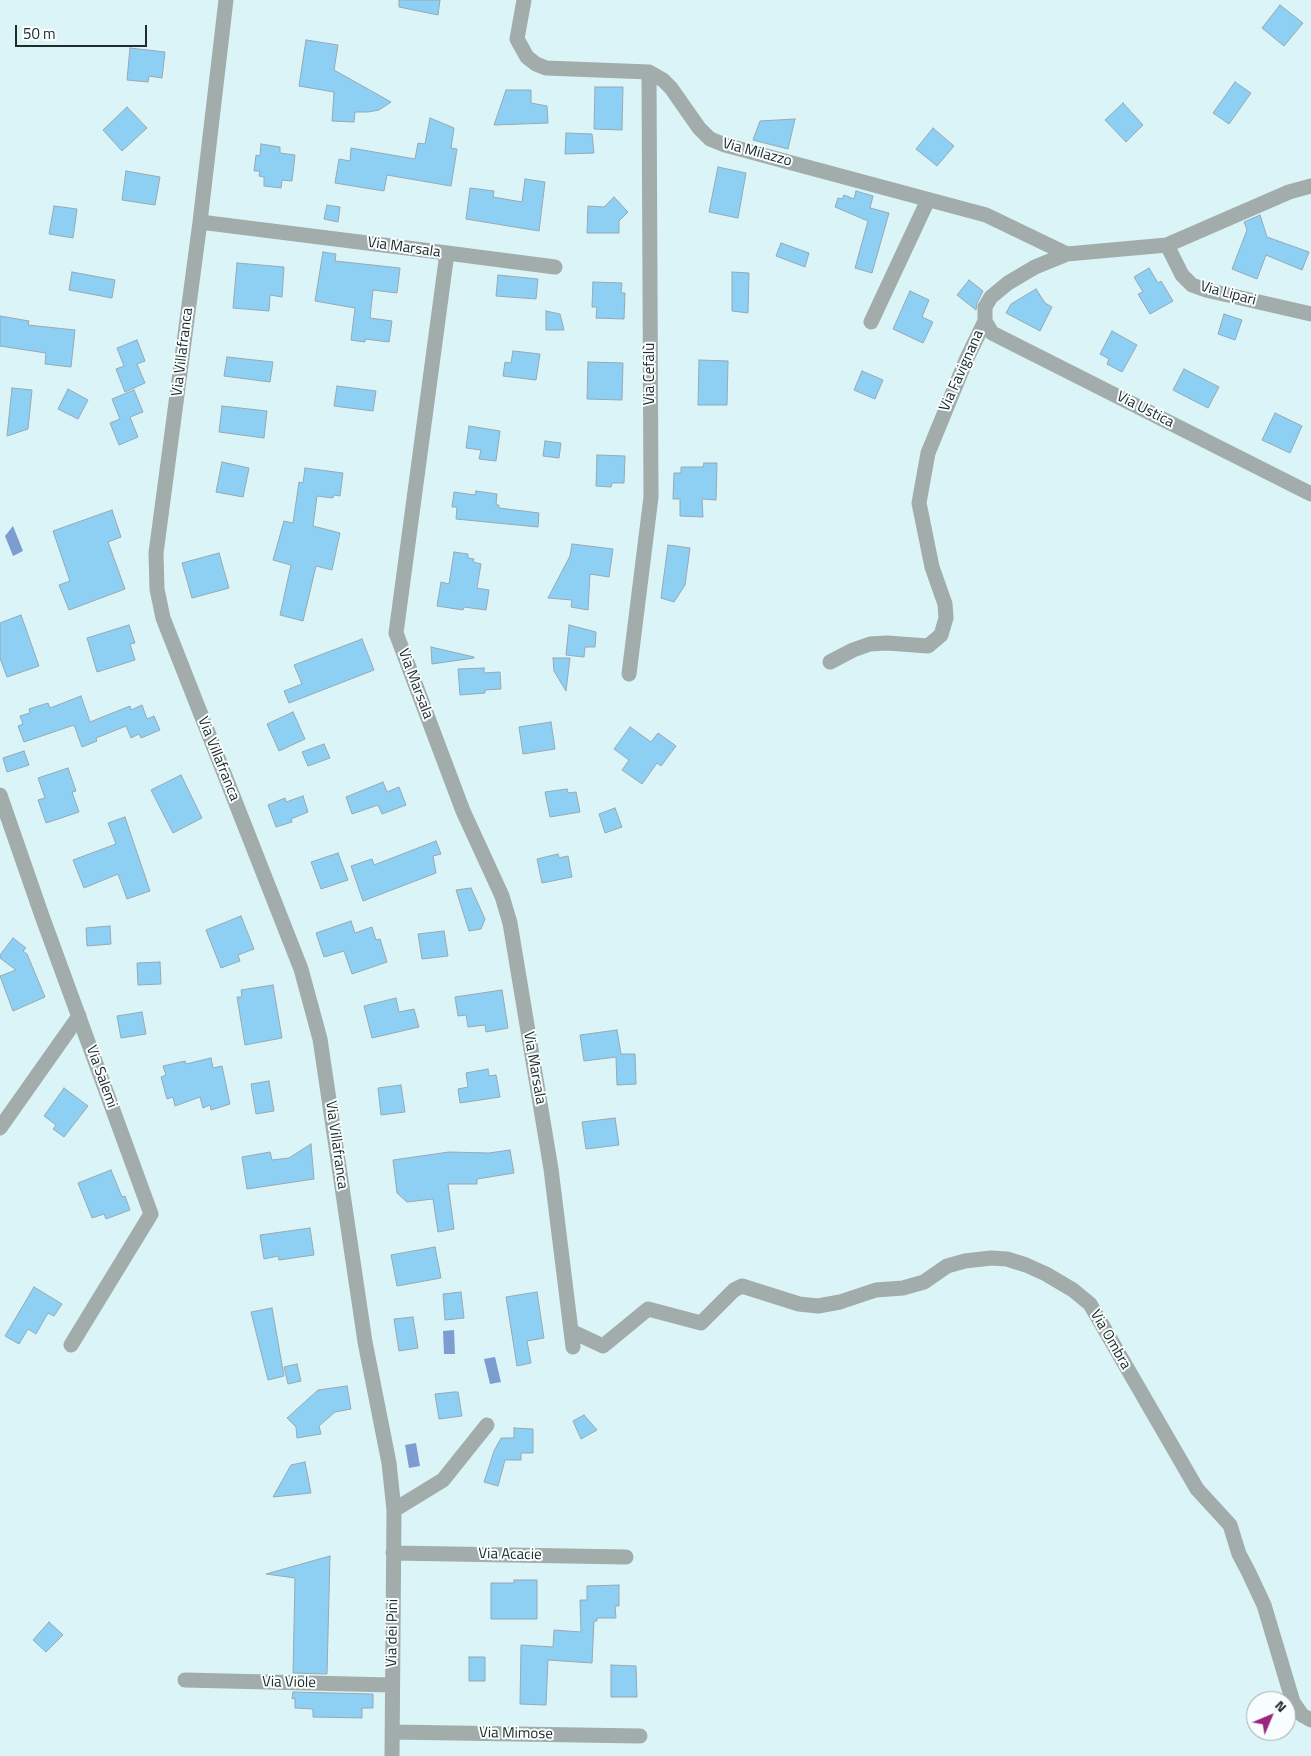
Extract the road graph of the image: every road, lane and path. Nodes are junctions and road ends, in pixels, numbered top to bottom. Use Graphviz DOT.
graph roads {
  1 [pos="226,0"];
  2 [pos="524,0"];
  3 [pos="649,72"];
  4 [pos="1311,186"];
  5 [pos="928,200"];
  6 [pos="200,222"];
  7 [pos="1167,245"];
  8 [pos="447,253"];
  9 [pos="1067,254"];
  10 [pos="555,267"];
  11 [pos="1311,314"];
  12 [pos="985,321"];
  13 [pos="871,322"];
  14 [pos="1311,494"];
  15 [pos="830,662"];
  16 [pos="629,674"];
  17 [pos="0,795"];
  18 [pos="79,1016"];
  19 [pos="0,1128"];
  20 [pos="572,1331"];
  21 [pos="72,1346"];
  22 [pos="574,1347"];
  23 [pos="486,1426"];
  24 [pos="394,1510"];
  25 [pos="394,1553"];
  26 [pos="626,1557"];
  27 [pos="185,1680"];
  28 [pos="392,1685"];
  29 [pos="1311,1720"];
  30 [pos="392,1732"];
  31 [pos="640,1736"];
  32 [pos="392,1756"];
  1 -- 6 [label="street, Via Villafranca"];
  2 -- 3 [label="street"];
  3 -- 5 [label="street, Via Milazzo"];
  3 -- 16 [label="street, Via Cefalù"];
  4 -- 7 [label="street, Via Favignana"];
  5 -- 9 [label="street, Via Milazzo"];
  5 -- 13 [label="street"];
  6 -- 8 [label="street, Via Marsala"];
  6 -- 24 [label="street, Via Villafranca"];
  7 -- 9 [label="street, Via Favignana"];
  7 -- 11 [label="street, Via Lipari"];
  8 -- 10 [label="street"];
  8 -- 20 [label="street, Via Marsala"];
  9 -- 12 [label="street, Via Favignana"];
  12 -- 14 [label="street, Via Ustica"];
  12 -- 15 [label="street, Via Favignana"];
  17 -- 18 [label="street, Via Salemi"];
  18 -- 19 [label="street"];
  18 -- 21 [label="street, Via Salemi"];
  20 -- 22 [label="street, Via Marsala"];
  20 -- 29 [label="street, Via Ombra"];
  23 -- 24 [label="street"];
  24 -- 25 [label="street, Via dei Pini"];
  25 -- 26 [label="street, Via Acacie"];
  25 -- 28 [label="street, Via dei Pini"];
  27 -- 28 [label="street, Via Viole"];
  28 -- 30 [label="street, Via dei Pini"];
  30 -- 31 [label="street, Via Mimose"];
  30 -- 32 [label="street, Via dei Pini"];
}
